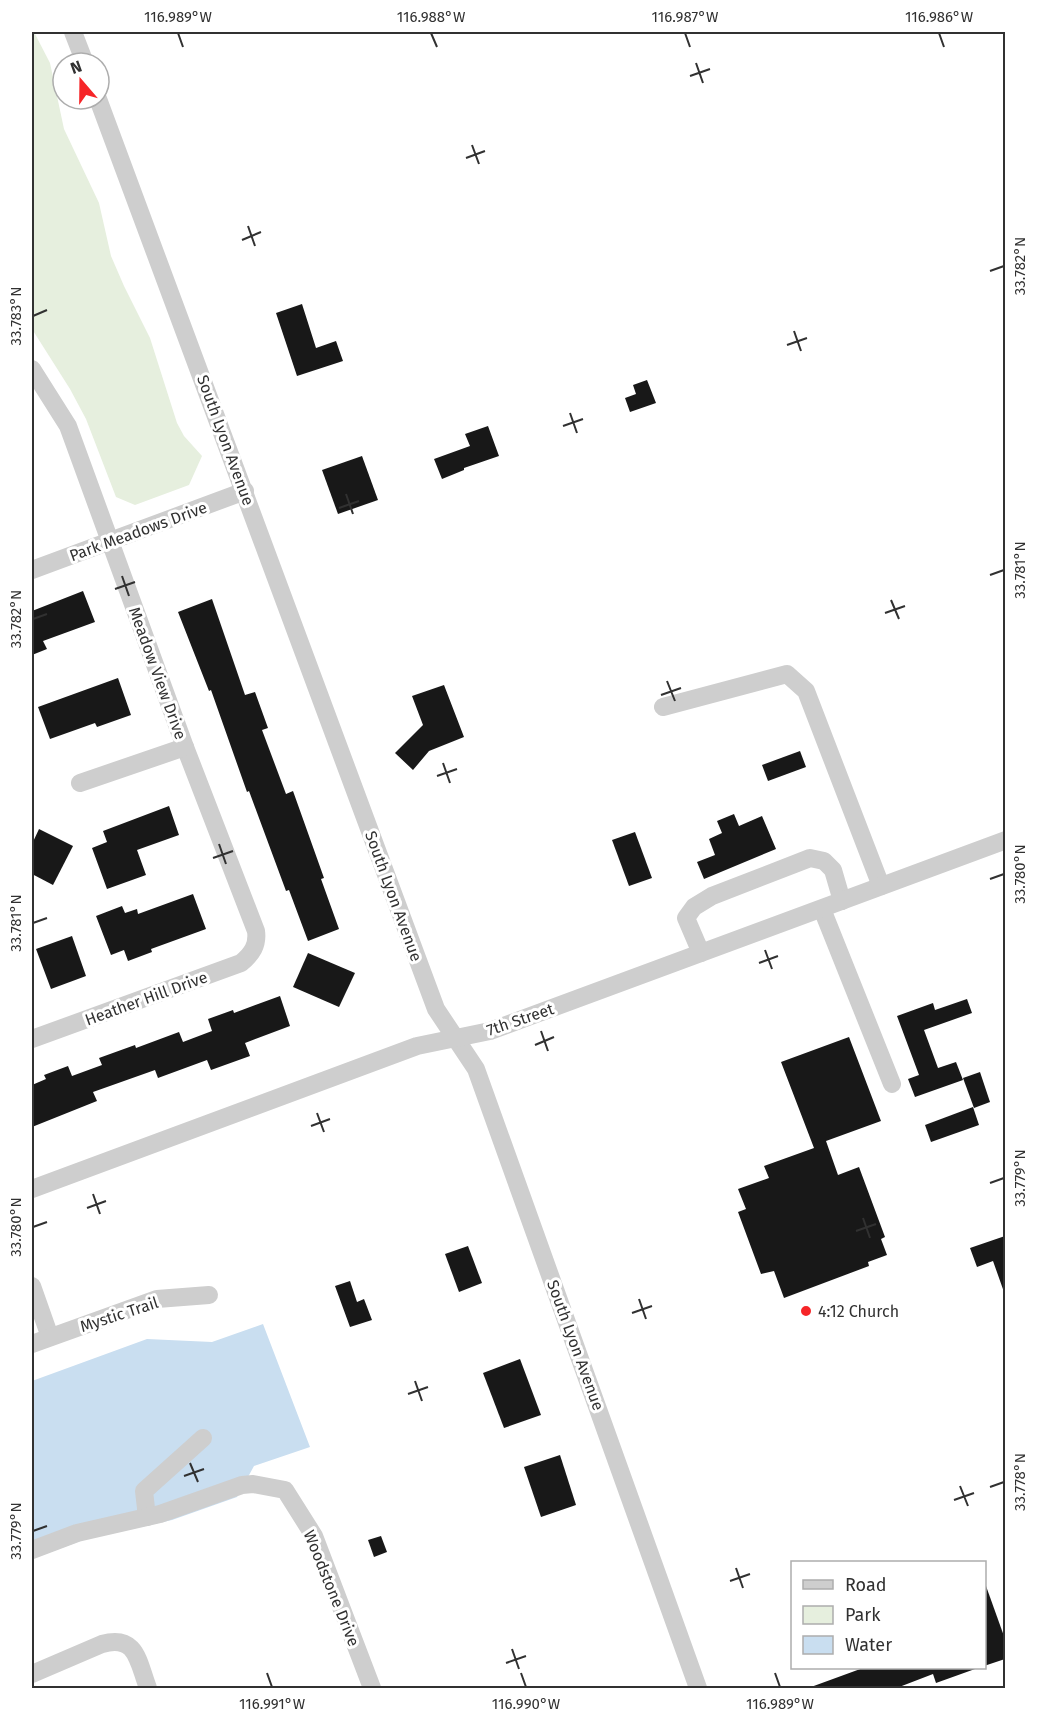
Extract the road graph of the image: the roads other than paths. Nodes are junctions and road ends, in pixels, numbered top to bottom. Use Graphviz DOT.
graph roads {
  1 [pos="73,32"];
  2 [pos="80,51"];
  3 [pos="103,111"];
  4 [pos="32,369"];
  5 [pos="245,491"];
  6 [pos="111,541"];
  7 [pos="32,570"];
  8 [pos="663,707"];
  9 [pos="185,747"];
  10 [pos="80,783"];
  11 [pos="1005,840"];
  12 [pos="882,886"];
  13 [pos="842,901"];
  14 [pos="822,909"];
  15 [pos="254,948"];
  16 [pos="701,953"];
  17 [pos="456,1038"];
  18 [pos="32,1039"];
  19 [pos="892,1083"];
  20 [pos="32,1189"];
  21 [pos="32,1286"];
  22 [pos="209,1295"];
  23 [pos="50,1337"];
  24 [pos="32,1344"];
  25 [pos="204,1438"];
  26 [pos="147,1517"];
  27 [pos="32,1550"];
  28 [pos="32,1674"];
  29 [pos="148,1689"];
  30 [pos="372,1689"];
  31 [pos="698,1689"];
  1 -- 2 [label="street"];
  3 -- 5 [label="street, South Lyon Avenue"];
  4 -- 6 [label="street, Meadow View Drive"];
  5 -- 6 [label="street, Park Meadows Drive"];
  5 -- 17 [label="street, South Lyon Avenue"];
  6 -- 7 [label="street, Park Meadows Drive"];
  6 -- 9 [label="street, Meadow View Drive"];
  8 -- 12 [label="street"];
  9 -- 10 [label="street"];
  9 -- 15 [label="street, Meadow View Drive"];
  11 -- 12 [label="street, 7th Street"];
  12 -- 13 [label="street, 7th Street"];
  13 -- 14 [label="street, 7th Street"];
  13 -- 16 [label="street"];
  14 -- 16 [label="street, 7th Street"];
  14 -- 19 [label="street"];
  15 -- 18 [label="street, Heather Hill Drive"];
  16 -- 17 [label="street, 7th Street"];
  17 -- 20 [label="street, 7th Street"];
  17 -- 31 [label="street, South Lyon Avenue"];
  21 -- 23 [label="street"];
  22 -- 23 [label="street, Mystic Trail"];
  23 -- 24 [label="street, Mystic Trail"];
  25 -- 26 [label="street"];
  26 -- 27 [label="street"];
  26 -- 30 [label="street, Woodstone Drive"];
  28 -- 29 [label="street"];
}
